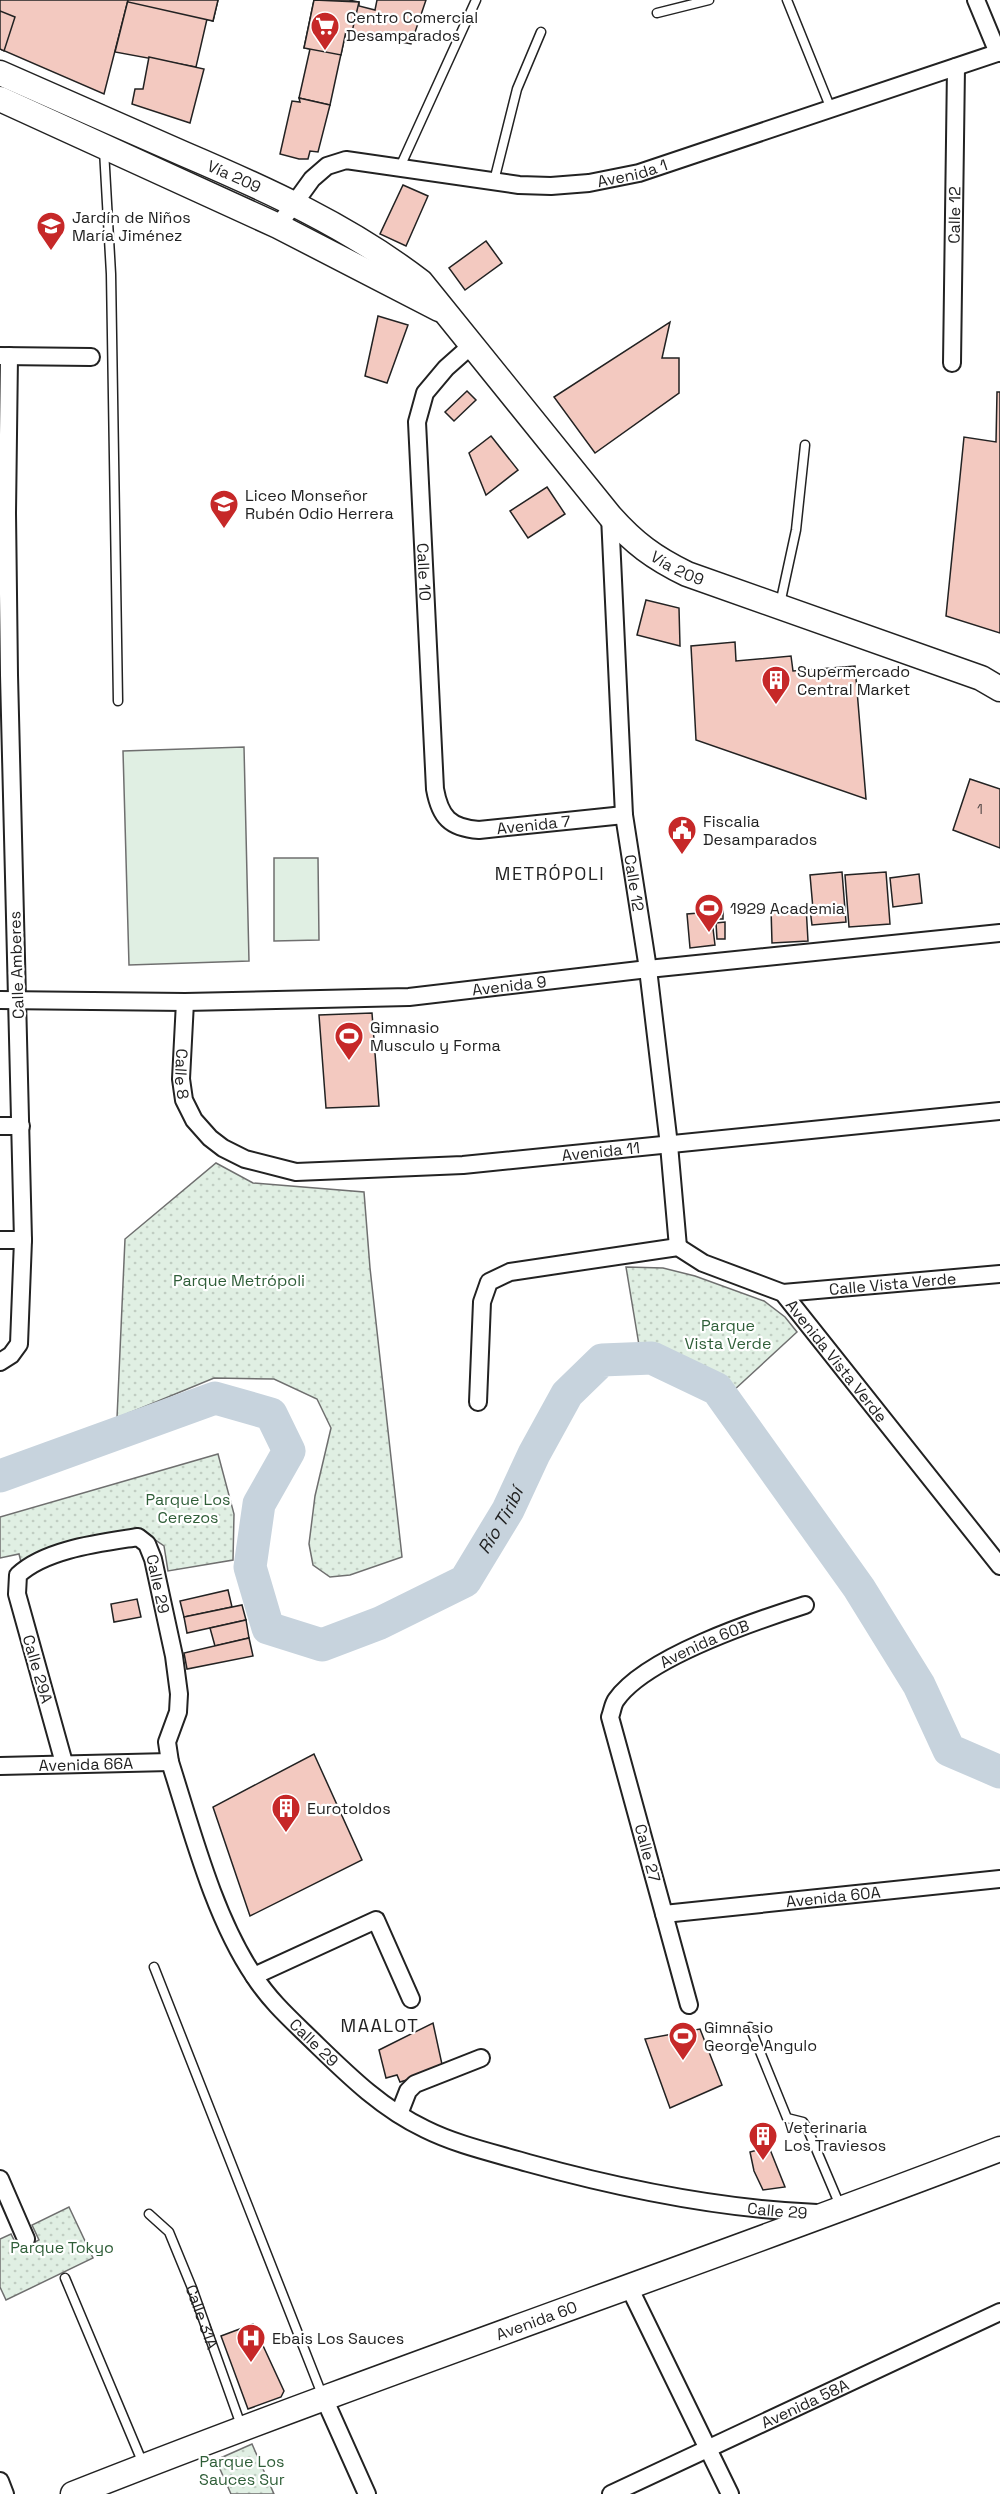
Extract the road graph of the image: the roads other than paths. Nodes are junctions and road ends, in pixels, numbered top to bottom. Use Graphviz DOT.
graph roads {
  1 [pos="476,0"];
  2 [pos="709,0"];
  3 [pos="787,0"];
  4 [pos="976,0"];
  5 [pos="657,13"];
  6 [pos="541,32"];
  7 [pos="999,53"];
  8 [pos="956,67"];
  9 [pos="0,73"];
  10 [pos="0,99"];
  11 [pos="831,110"];
  12 [pos="104,147"];
  13 [pos="400,167"];
  14 [pos="494,181"];
  15 [pos="292,203"];
  16 [pos="278,226"];
  17 [pos="449,315"];
  18 [pos="473,344"];
  19 [pos="5,356"];
  20 [pos="91,357"];
  21 [pos="952,363"];
  22 [pos="805,445"];
  23 [pos="4,513"];
  24 [pos="610,516"];
  25 [pos="780,607"];
  26 [pos="4,675"];
  27 [pos="1000,689"];
  28 [pos="118,701"];
  29 [pos="624,815"];
  30 [pos="447,819"];
  31 [pos="7,839"];
  32 [pos="1000,933"];
  33 [pos="648,969"];
  34 [pos="0,1000"];
  35 [pos="17,1000"];
  36 [pos="185,1002"];
  37 [pos="1000,1111"];
  38 [pos="0,1126"];
  39 [pos="21,1126"];
  40 [pos="210,1137"];
  41 [pos="669,1145"];
  42 [pos="0,1240"];
  43 [pos="23,1240"];
  44 [pos="678,1247"];
  45 [pos="1000,1274"];
  46 [pos="783,1293"];
  47 [pos="5,1358"];
  48 [pos="478,1402"];
  49 [pos="138,1537"];
  50 [pos="1000,1566"];
  51 [pos="805,1605"];
  52 [pos="615,1701"];
  53 [pos="170,1762"];
  54 [pos="64,1763"];
  55 [pos="0,1766"];
  56 [pos="1000,1880"];
  57 [pos="664,1914"];
  58 [pos="154,1968"];
  59 [pos="254,1976"];
  60 [pos="411,1999"];
  61 [pos="689,2005"];
  62 [pos="750,2026"];
  63 [pos="481,2058"];
  64 [pos="399,2114"];
  65 [pos="1000,2149"];
  66 [pos="0,2179"];
  67 [pos="836,2212"];
  68 [pos="149,2214"];
  69 [pos="26,2239"];
  70 [pos="65,2278"];
  71 [pos="629,2287"];
  72 [pos="1000,2312"];
  73 [pos="324,2398"];
  74 [pos="242,2428"];
  75 [pos="707,2447"];
  76 [pos="144,2466"];
  77 [pos="0,2481"];
  78 [pos="5,2494"];
  79 [pos="73,2494"];
  80 [pos="367,2494"];
  81 [pos="611,2494"];
  82 [pos="730,2494"];
  1 -- 13 [label="lane"];
  2 -- 5 [label="lane"];
  3 -- 11 [label="lane"];
  4 -- 7 [label="street"];
  6 -- 14 [label="lane"];
  7 -- 8 [label="street, Avenida 1"];
  8 -- 11 [label="street, Avenida 1"];
  8 -- 21 [label="street, Calle 12"];
  9 -- 15 [label="main road, Vía 209"];
  10 -- 12 [label="main road, Vía 209"];
  11 -- 14 [label="street, Avenida 1"];
  12 -- 16 [label="main road, Vía 209"];
  12 -- 28 [label="lane"];
  13 -- 14 [label="street, Avenida 1"];
  13 -- 15 [label="street, Avenida 1"];
  15 -- 16 [label="street, Avenida 1"];
  15 -- 17 [label="main road, Vía 209"];
  16 -- 17 [label="main road, Vía 209"];
  17 -- 18 [label="main road, Vía 209"];
  18 -- 24 [label="main road, Vía 209"];
  18 -- 30 [label="street, Calle 10"];
  19 -- 20 [label="street"];
  19 -- 23 [label="street, Calle Amberes"];
  22 -- 25 [label="lane"];
  23 -- 26 [label="street, Calle Amberes"];
  24 -- 25 [label="main road, Vía 209"];
  24 -- 29 [label="street, Calle 12"];
  25 -- 27 [label="main road, Vía 209"];
  26 -- 31 [label="street, Calle Amberes"];
  29 -- 30 [label="street, Avenida 7"];
  29 -- 33 [label="street, Calle 12"];
  31 -- 35 [label="street, Calle Amberes"];
  32 -- 33 [label="street, Avenida 9"];
  33 -- 36 [label="street, Avenida 9"];
  33 -- 41 [label="street, Calle 12"];
  34 -- 35 [label="street, Avenida 9"];
  35 -- 36 [label="street, Avenida 9"];
  35 -- 39 [label="street, Calle Amberes"];
  36 -- 40 [label="street, Calle 8"];
  37 -- 41 [label="street, Avenida 11"];
  38 -- 39 [label="street"];
  39 -- 43 [label="street, Calle Amberes"];
  40 -- 41 [label="street, Avenida 11"];
  41 -- 44 [label="street, Calle 12"];
  42 -- 43 [label="street"];
  43 -- 47 [label="street, Calle Amberes"];
  44 -- 46 [label="street, Avenida Vista Verde"];
  44 -- 48 [label="street"];
  45 -- 46 [label="street, Calle Vista Verde"];
  46 -- 50 [label="street, Avenida Vista Verde"];
  49 -- 53 [label="street, Calle 29"];
  49 -- 54 [label="street, Calle 29A"];
  51 -- 52 [label="street, Avenida 60B"];
  52 -- 57 [label="street, Calle 27"];
  53 -- 54 [label="street, Avenida 66A"];
  53 -- 59 [label="street, Calle 29"];
  54 -- 55 [label="street, Avenida 66A"];
  56 -- 57 [label="street, Avenida 60A"];
  57 -- 61 [label="street, Calle 27"];
  58 -- 73 [label="lane"];
  59 -- 60 [label="street"];
  59 -- 64 [label="street, Calle 29"];
  62 -- 67 [label="lane"];
  63 -- 64 [label="street"];
  64 -- 67 [label="street, Calle 29"];
  65 -- 67 [label="main road, Avenida 60"];
  66 -- 69 [label="street"];
  67 -- 71 [label="main road, Avenida 60"];
  68 -- 74 [label="lane, Calle 31A"];
  70 -- 76 [label="lane"];
  71 -- 73 [label="main road, Avenida 60"];
  71 -- 75 [label="street"];
  72 -- 75 [label="street, Avenida 58A"];
  73 -- 74 [label="main road, Avenida 60"];
  73 -- 80 [label="street"];
  74 -- 76 [label="main road, Avenida 60"];
  75 -- 81 [label="street, Avenida 58A"];
  75 -- 82 [label="street"];
  76 -- 79 [label="main road, Avenida 60"];
  77 -- 78 [label="street"];
}
